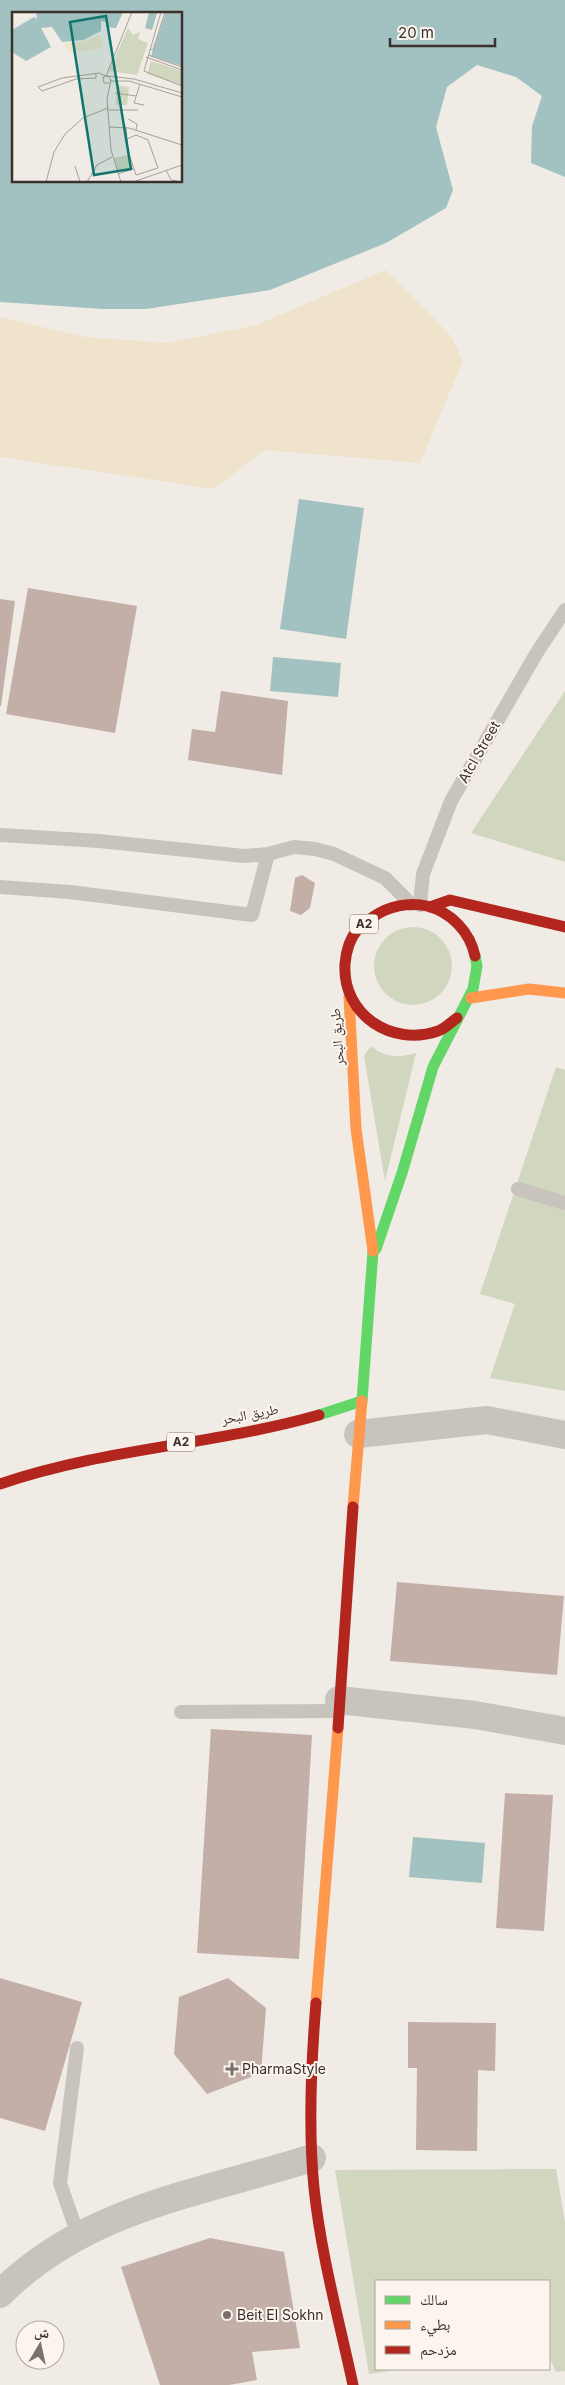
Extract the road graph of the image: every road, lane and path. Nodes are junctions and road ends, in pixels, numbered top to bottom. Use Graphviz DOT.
graph roads {
  1 [pos="565,610"];
  2 [pos="0,835"];
  3 [pos="268,854"];
  4 [pos="0,887"];
  5 [pos="421,905"];
  6 [pos="565,927"];
  7 [pos="565,992"];
  8 [pos="349,996"];
  9 [pos="471,998"];
  10 [pos="457,1018"];
  11 [pos="518,1189"];
  12 [pos="565,1203"];
  13 [pos="374,1255"];
  14 [pos="362,1401"];
  15 [pos="358,1434"];
  16 [pos="565,1435"];
  17 [pos="0,1484"];
  18 [pos="339,1706"];
  19 [pos="181,1712"];
  20 [pos="565,1730"];
  21 [pos="77,2048"];
  22 [pos="312,2158"];
  23 [pos="78,2235"];
  24 [pos="0,2294"];
  25 [pos="354,2385"];
  1 -- 5 [label="lane, Atcl Street"];
  2 -- 3 [label="lane"];
  3 -- 4 [label="lane"];
  3 -- 5 [label="lane"];
  5 -- 6 [label="main road, A2"];
  5 -- 8 [label="main road, A2"];
  5 -- 9 [label="main road, A2"];
  7 -- 9 [label="main road"];
  8 -- 10 [label="main road, A2"];
  8 -- 13 [label="main road, طريق البحر / A2"];
  9 -- 10 [label="main road, A2"];
  10 -- 13 [label="main road, طريق البحر / A2"];
  11 -- 12 [label="lane"];
  13 -- 14 [label="main road, طريق البحر / A2"];
  14 -- 15 [label="main road"];
  14 -- 17 [label="main road, طريق البحر / A2"];
  15 -- 16 [label="street"];
  15 -- 18 [label="main road"];
  18 -- 19 [label="lane"];
  18 -- 20 [label="street"];
  18 -- 22 [label="main road"];
  21 -- 23 [label="lane"];
  22 -- 23 [label="street"];
  22 -- 25 [label="main road"];
  23 -- 24 [label="street"];
}
